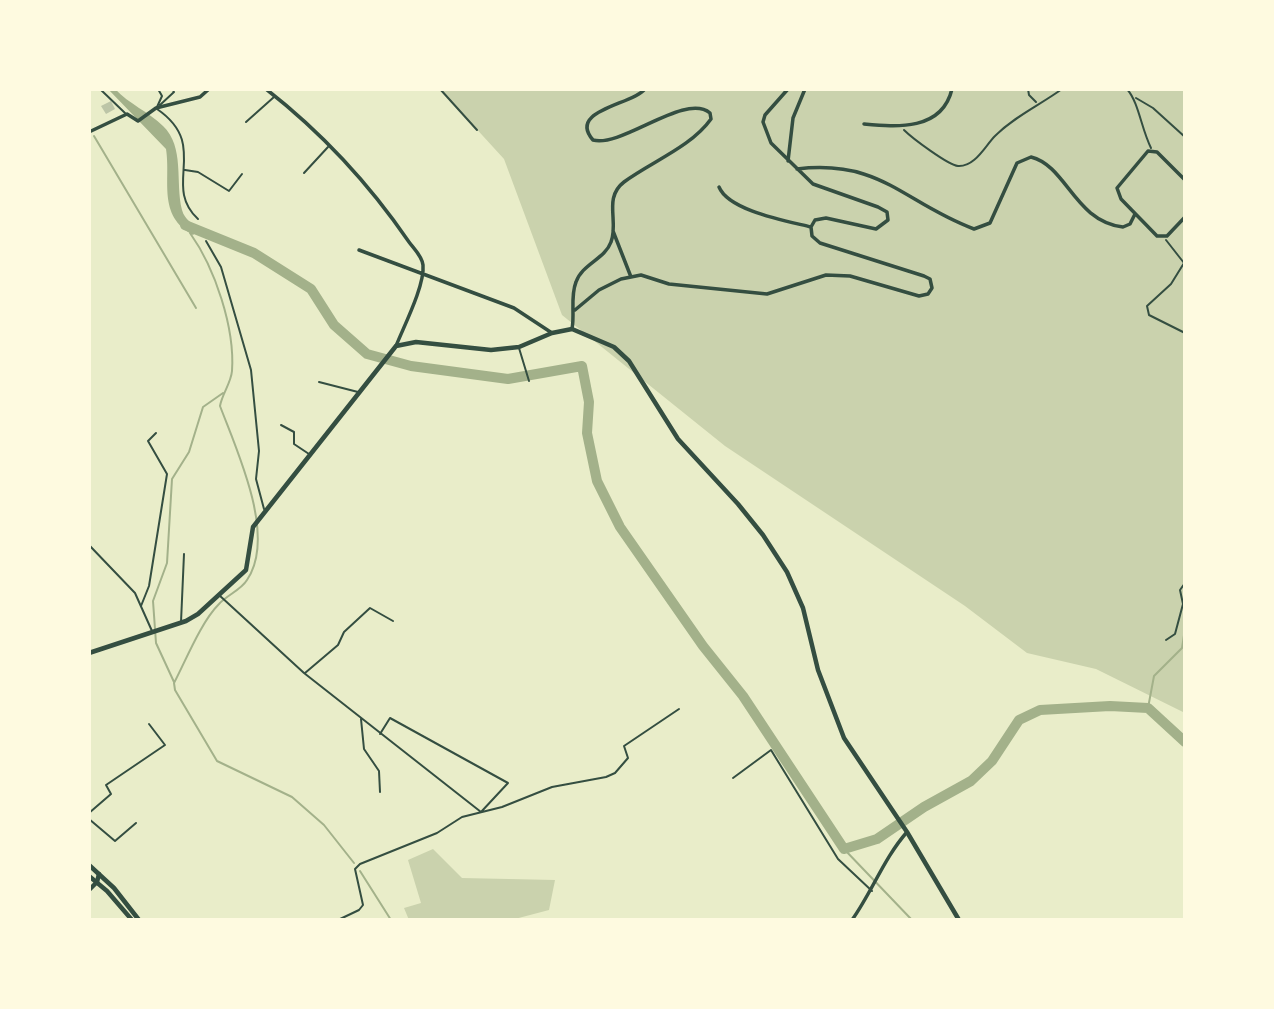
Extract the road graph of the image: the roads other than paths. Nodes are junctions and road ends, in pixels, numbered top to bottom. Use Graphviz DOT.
graph roads {
  1 [pos="100,89"];
  2 [pos="158,89"];
  3 [pos="172,89"];
  4 [pos="209,89"];
  5 [pos="266,89"];
  6 [pos="645,89"];
  7 [pos="788,89"];
  8 [pos="805,89"];
  9 [pos="952,89"];
  10 [pos="275,96"];
  11 [pos="156,108"];
  12 [pos="127,114"];
  13 [pos="246,122"];
  14 [pos="864,124"];
  15 [pos="89,132"];
  16 [pos="329,147"];
  17 [pos="789,161"];
  18 [pos="796,169"];
  19 [pos="184,170"];
  20 [pos="304,173"];
  21 [pos="242,174"];
  22 [pos="1185,180"];
  23 [pos="719,187"];
  24 [pos="1135,214"];
  25 [pos="1185,217"];
  26 [pos="198,219"];
  27 [pos="811,227"];
  28 [pos="613,231"];
  29 [pos="206,241"];
  30 [pos="359,250"];
  31 [pos="423,274"];
  32 [pos="631,277"];
  33 [pos="575,310"];
  34 [pos="572,329"];
  35 [pos="552,333"];
  36 [pos="396,346"];
  37 [pos="519,347"];
  38 [pos="529,381"];
  39 [pos="319,382"];
  40 [pos="359,392"];
  41 [pos="281,425"];
  42 [pos="156,433"];
  43 [pos="310,455"];
  44 [pos="265,513"];
  45 [pos="89,545"];
  46 [pos="184,554"];
  47 [pos="218,594"];
  48 [pos="141,606"];
  49 [pos="393,621"];
  50 [pos="181,623"];
  51 [pos="155,631"];
  52 [pos="89,653"];
  53 [pos="304,673"];
  54 [pos="680,709"];
  55 [pos="360,718"];
  56 [pos="149,724"];
  57 [pos="380,734"];
  58 [pos="733,778"];
  59 [pos="380,792"];
  60 [pos="481,812"];
  61 [pos="89,813"];
  62 [pos="89,819"];
  63 [pos="136,823"];
  64 [pos="907,832"];
  65 [pos="89,865"];
  66 [pos="99,874"];
  67 [pos="89,877"];
  68 [pos="97,882"];
  69 [pos="89,890"];
  70 [pos="872,891"];
  71 [pos="132,920"];
  72 [pos="139,920"];
  73 [pos="338,920"];
  74 [pos="852,920"];
  75 [pos="959,920"];
  1 -- 12 [label="lane"];
  2 -- 11 [label="lane"];
  3 -- 11 [label="lane"];
  4 -- 11 [label="street"];
  5 -- 10 [label="street"];
  6 -- 28 [label="street"];
  7 -- 17 [label="street"];
  8 -- 17 [label="street"];
  9 -- 14 [label="street"];
  10 -- 13 [label="lane"];
  10 -- 16 [label="street"];
  11 -- 12 [label="street"];
  11 -- 19 [label="lane"];
  12 -- 15 [label="street"];
  16 -- 20 [label="lane"];
  16 -- 31 [label="street"];
  17 -- 18 [label="street"];
  18 -- 24 [label="street"];
  18 -- 27 [label="street"];
  19 -- 21 [label="lane"];
  19 -- 26 [label="lane"];
  22 -- 24 [label="street"];
  23 -- 27 [label="street"];
  24 -- 25 [label="street"];
  27 -- 32 [label="street"];
  28 -- 32 [label="street"];
  28 -- 33 [label="street"];
  29 -- 44 [label="lane"];
  30 -- 31 [label="street"];
  31 -- 35 [label="street"];
  31 -- 36 [label="street"];
  32 -- 33 [label="street"];
  33 -- 34 [label="street"];
  34 -- 35 [label="street"];
  34 -- 64 [label="street"];
  35 -- 37 [label="street"];
  36 -- 37 [label="street"];
  36 -- 40 [label="street"];
  37 -- 38 [label="lane"];
  39 -- 40 [label="lane"];
  40 -- 43 [label="street"];
  41 -- 43 [label="lane"];
  42 -- 48 [label="lane"];
  43 -- 44 [label="street"];
  44 -- 47 [label="street"];
  45 -- 48 [label="lane"];
  46 -- 50 [label="lane"];
  47 -- 50 [label="street"];
  47 -- 53 [label="lane"];
  48 -- 51 [label="lane"];
  49 -- 53 [label="lane"];
  50 -- 51 [label="street"];
  51 -- 52 [label="street"];
  53 -- 55 [label="lane"];
  54 -- 60 [label="lane"];
  55 -- 57 [label="lane"];
  55 -- 59 [label="lane"];
  56 -- 61 [label="lane"];
  57 -- 60 [label="lane"];
  57 -- 60 [label="lane"];
  58 -- 70 [label="lane"];
  60 -- 73 [label="lane"];
  62 -- 63 [label="lane"];
  64 -- 70 [label="street"];
  64 -- 75 [label="street"];
  65 -- 66 [label="street"];
  66 -- 67 [label="street"];
  66 -- 68 [label="street"];
  66 -- 72 [label="street"];
  67 -- 68 [label="street"];
  68 -- 69 [label="street"];
  68 -- 71 [label="street"];
  70 -- 74 [label="street"];
}
